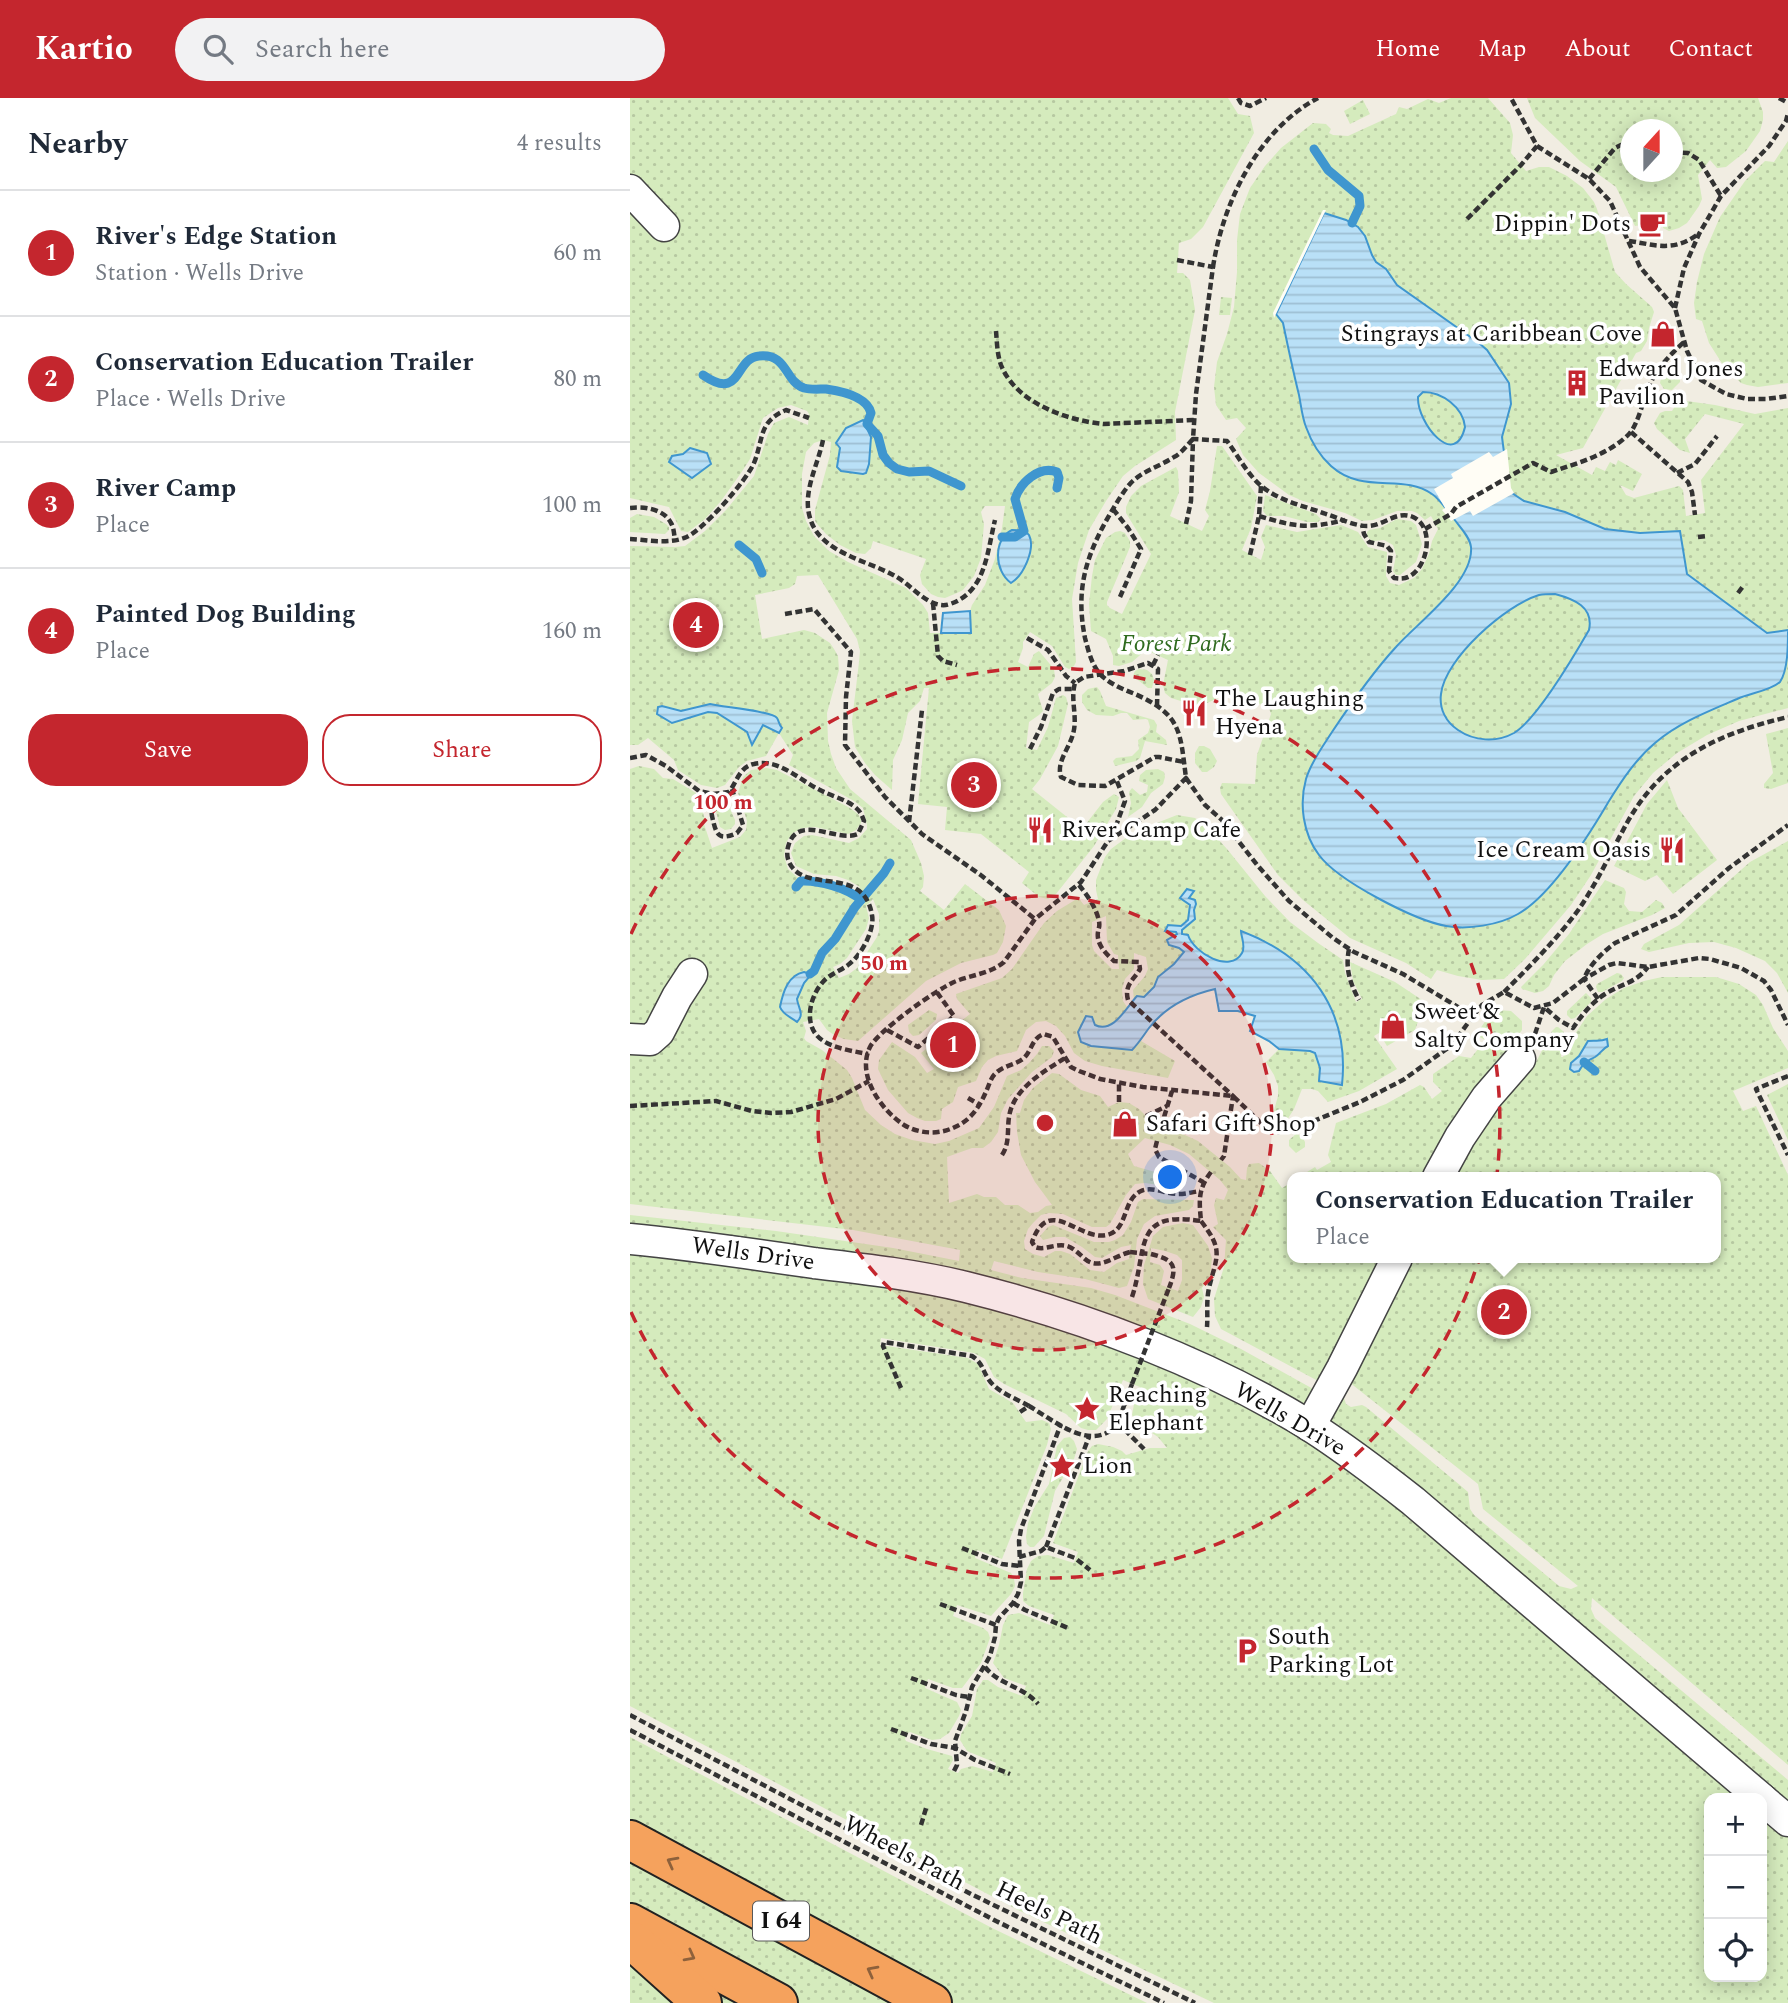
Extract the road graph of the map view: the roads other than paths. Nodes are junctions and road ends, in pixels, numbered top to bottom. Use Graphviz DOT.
graph roads {
  1 [pos="630,190"];
  2 [pos="664,226"];
  3 [pos="692,974"];
  4 [pos="630,1039"];
  5 [pos="1520,1059"];
  6 [pos="1440,1172"];
  7 [pos="630,1239"];
  8 [pos="1394,1263"];
  9 [pos="1310,1426"];
  10 [pos="1756,1793"];
  11 [pos="1767,1802"];
  12 [pos="1788,1821"];
  13 [pos="630,1840"];
  14 [pos="630,1923"];
  15 [pos="630,1939"];
  16 [pos="702,2003"];
  17 [pos="778,2003"];
  18 [pos="932,2003"];
  1 -- 2 [label="street"];
  3 -- 4 [label="street"];
  5 -- 6 [label="street"];
  7 -- 9 [label="street, Wells Drive"];
  8 -- 9 [label="street"];
  9 -- 10 [label="street, Wells Drive"];
  11 -- 12 [label="street, Wells Drive"];
  18 -- 13 [label="highway, I 64, one-way"];
  14 -- 17 [label="highway, one-way"];
  15 -- 16 [label="highway"];
}
